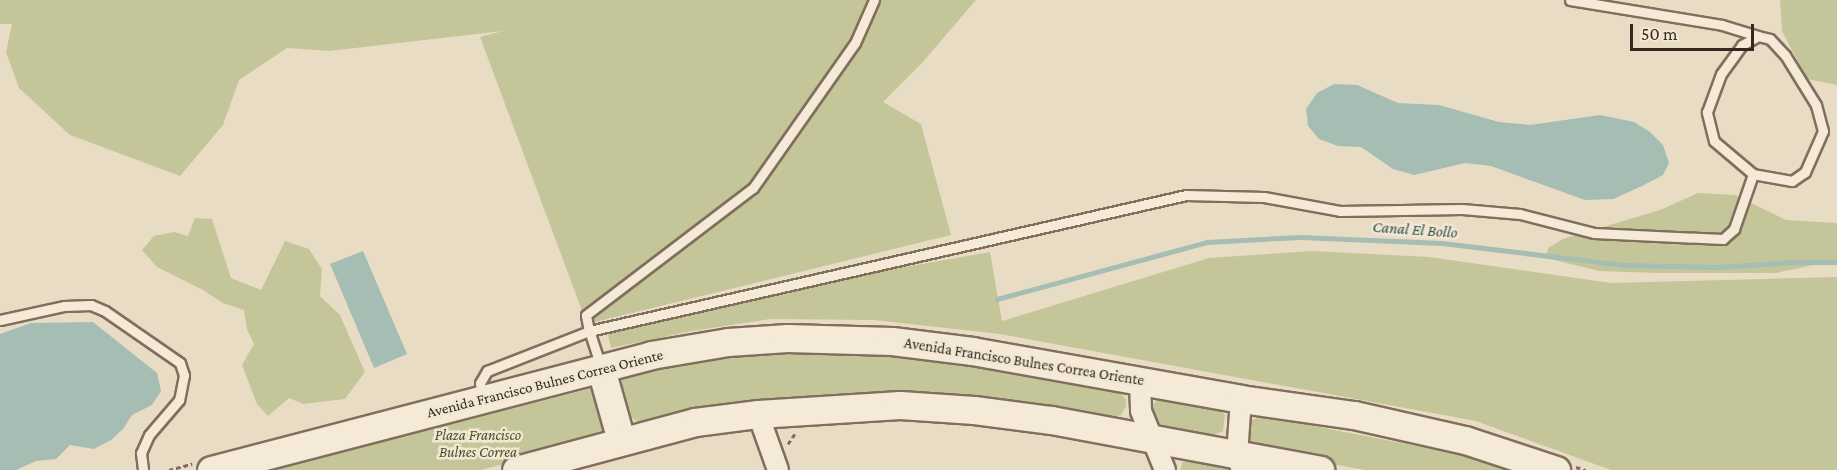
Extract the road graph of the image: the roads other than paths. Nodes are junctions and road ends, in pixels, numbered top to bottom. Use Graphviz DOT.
graph roads {
  1 [pos="874,0"];
  2 [pos="1570,0"];
  3 [pos="1758,36"];
  4 [pos="1753,174"];
  5 [pos="0,320"];
  6 [pos="590,331"];
  7 [pos="601,369"];
  8 [pos="1140,381"];
  9 [pos="483,399"];
  10 [pos="1241,399"];
  11 [pos="758,414"];
  12 [pos="1152,438"];
  13 [pos="621,440"];
  14 [pos="776,462"];
  15 [pos="1240,462"];
  16 [pos="533,468"];
  17 [pos="143,470"];
  18 [pos="211,470"];
  19 [pos="1165,470"];
  20 [pos="1320,470"];
  21 [pos="1556,470"];
  1 -- 6 [label="lane"];
  2 -- 3 [label="lane"];
  3 -- 4 [label="lane"];
  3 -- 4 [label="lane"];
  4 -- 6 [label="lane"];
  5 -- 17 [label="lane"];
  6 -- 7 [label="lane"];
  6 -- 9 [label="lane"];
  7 -- 8 [label="street, Avenida Francisco Bulnes Correa Oriente"];
  7 -- 9 [label="street, Avenida Francisco Bulnes Correa Oriente"];
  7 -- 13 [label="street"];
  8 -- 10 [label="street, Avenida Francisco Bulnes Correa Oriente"];
  8 -- 12 [label="street"];
  9 -- 18 [label="street, Avenida Francisco Bulnes Correa Oriente"];
  10 -- 15 [label="street"];
  10 -- 21 [label="street, Avenida Francisco Bulnes Correa Oriente"];
  11 -- 12 [label="street"];
  11 -- 13 [label="street"];
  11 -- 14 [label="street"];
  12 -- 15 [label="street"];
  12 -- 19 [label="street"];
  13 -- 16 [label="street"];
  15 -- 20 [label="street"];
}
